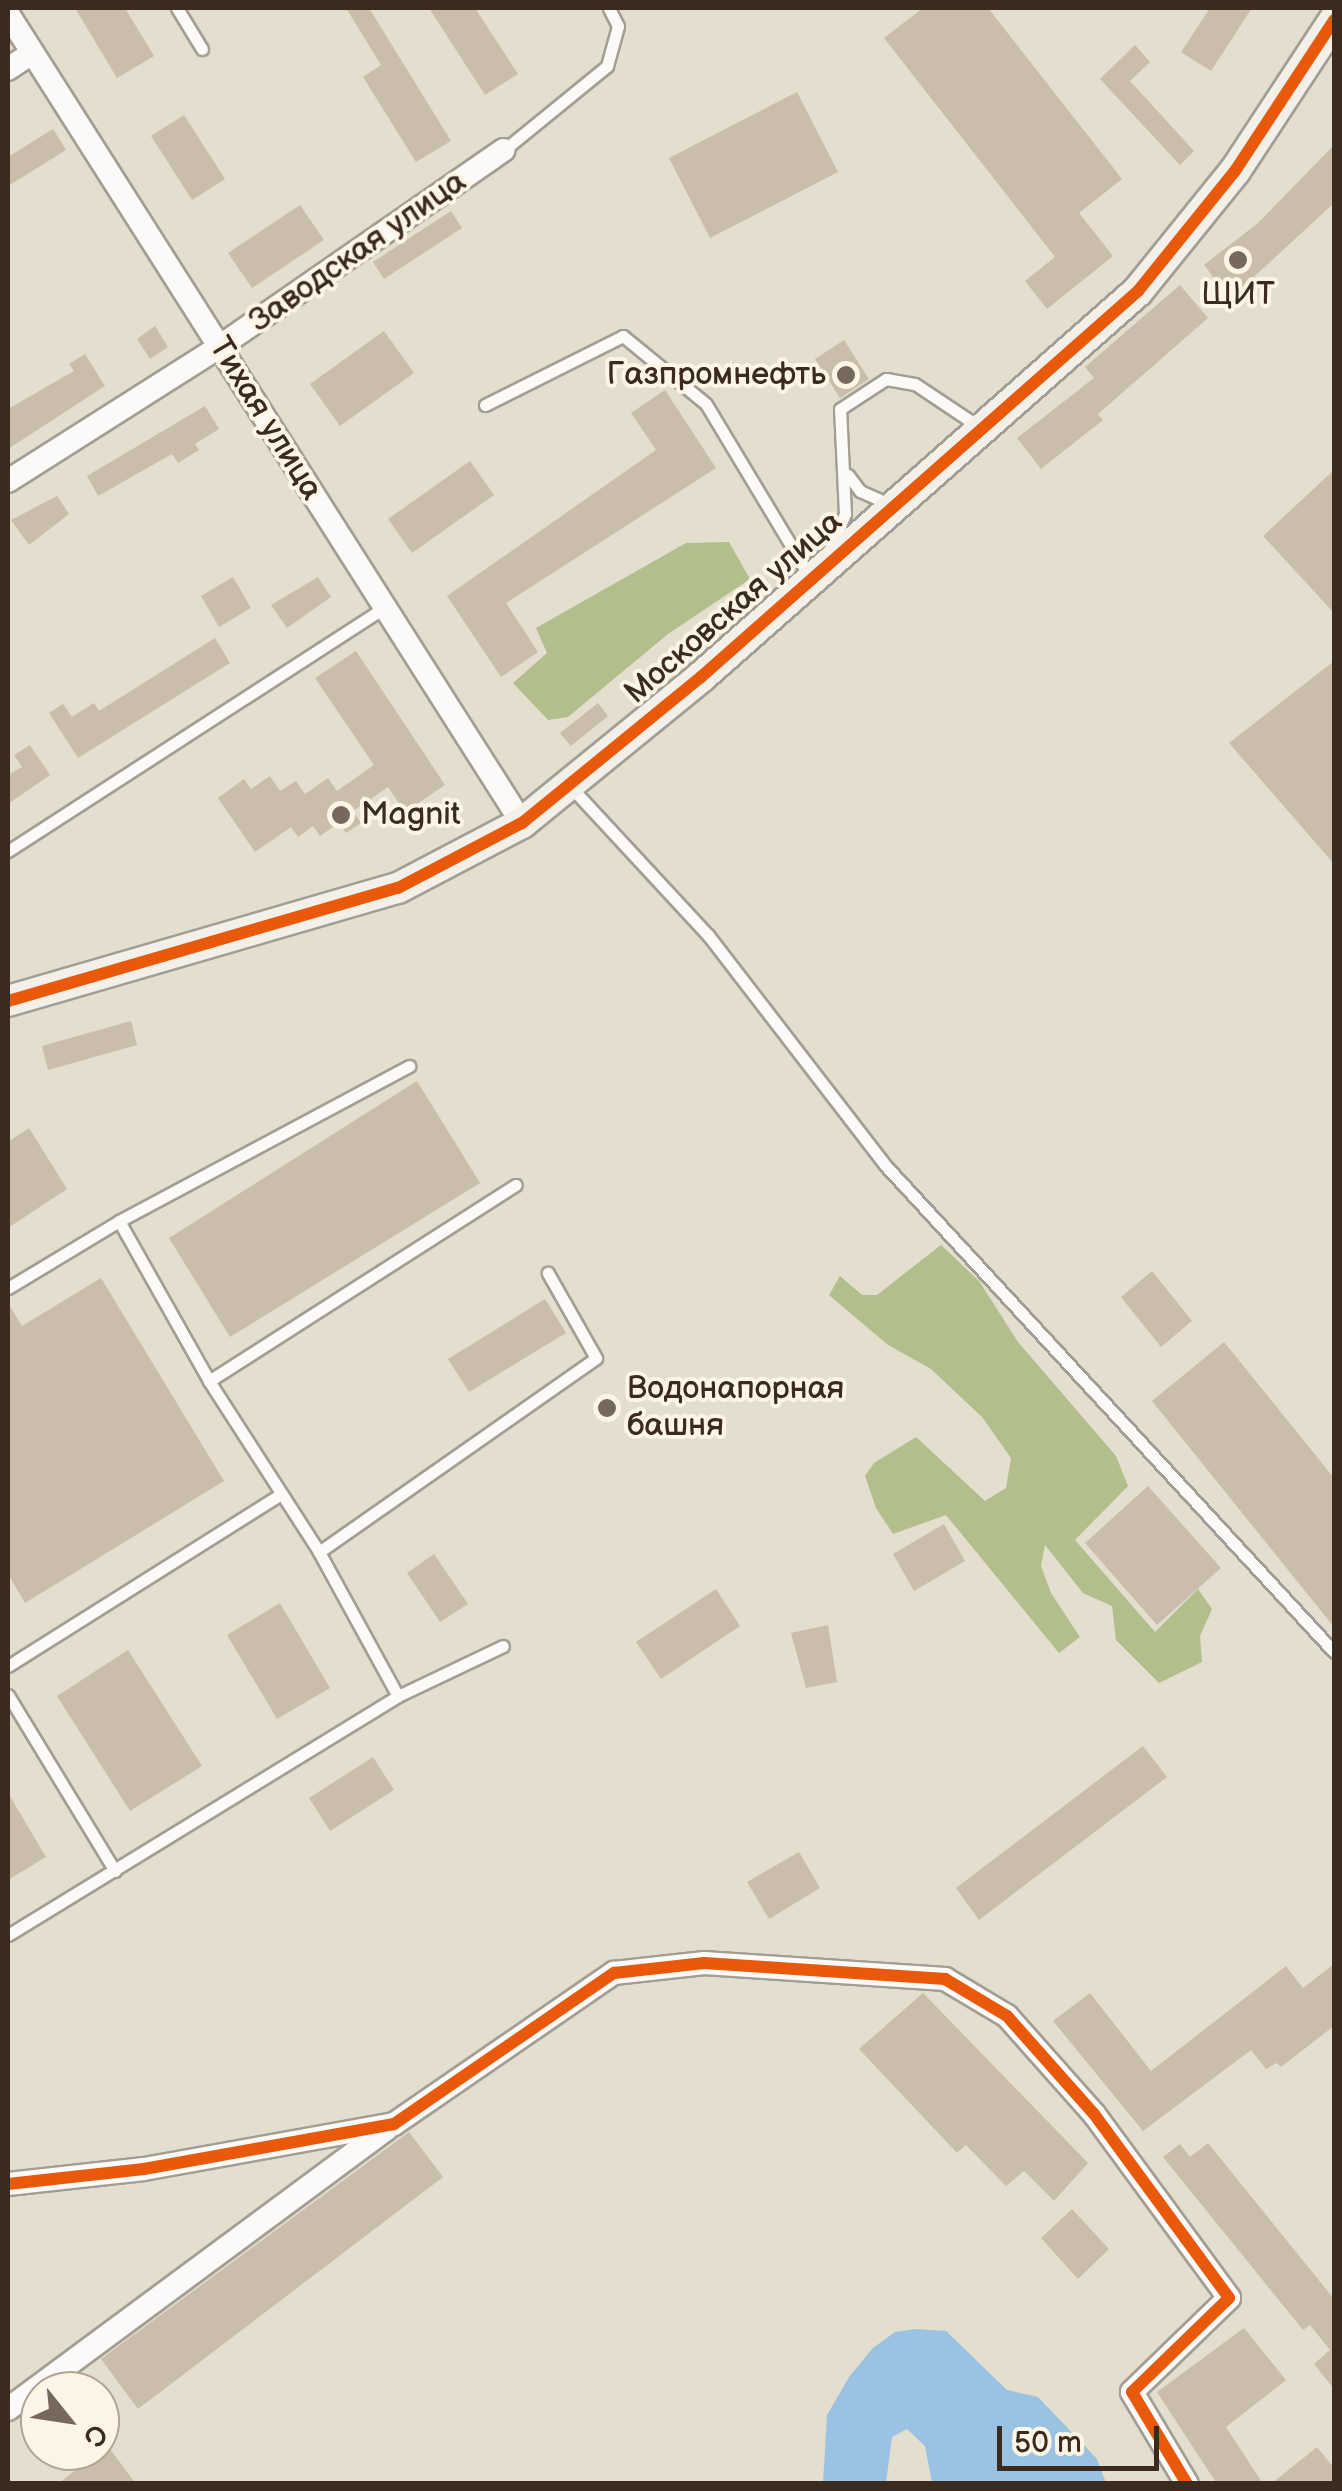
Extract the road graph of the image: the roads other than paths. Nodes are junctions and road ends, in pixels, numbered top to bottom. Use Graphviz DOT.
graph roads {
  1 [pos="177,8"];
  2 [pos="609,8"];
  3 [pos="8,14"];
  4 [pos="1334,20"];
  5 [pos="202,49"];
  6 [pos="32,53"];
  7 [pos="1321,53"];
  8 [pos="8,69"];
  9 [pos="504,150"];
  10 [pos="219,347"];
  11 [pos="485,405"];
  12 [pos="981,428"];
  13 [pos="848,475"];
  14 [pos="8,480"];
  15 [pos="894,505"];
  16 [pos="817,574"];
  17 [pos="384,607"];
  18 [pos="569,785"];
  19 [pos="522,823"];
  20 [pos="8,851"];
  21 [pos="9,998"];
  22 [pos="409,1066"];
  23 [pos="516,1185"];
  24 [pos="119,1221"];
  25 [pos="548,1273"];
  26 [pos="8,1288"];
  27 [pos="209,1381"];
  28 [pos="281,1494"];
  29 [pos="318,1552"];
  30 [pos="502,1646"];
  31 [pos="1334,1652"];
  32 [pos="8,1666"];
  33 [pos="8,1695"];
  34 [pos="398,1696"];
  35 [pos="115,1871"];
  36 [pos="8,1935"];
  37 [pos="394,2124"];
  38 [pos="8,2184"];
  39 [pos="8,2410"];
  40 [pos="1187,2484"];
  1 -- 5 [label="lane"];
  2 -- 9 [label="lane"];
  3 -- 6 [label="street, Тихая улица"];
  4 -- 7 [label="street, Московская улица"];
  6 -- 8 [label="street"];
  6 -- 10 [label="street, Тихая улица"];
  7 -- 12 [label="street, Московская улица"];
  9 -- 10 [label="street, Заводская улица"];
  10 -- 14 [label="street, Заводская улица"];
  10 -- 17 [label="street, Тихая улица"];
  11 -- 16 [label="lane"];
  12 -- 13 [label="lane"];
  12 -- 15 [label="street, Московская улица"];
  13 -- 15 [label="lane"];
  13 -- 16 [label="lane"];
  15 -- 16 [label="street, Московская улица"];
  16 -- 18 [label="street, Московская улица"];
  17 -- 19 [label="street, Тихая улица"];
  17 -- 20 [label="lane"];
  18 -- 19 [label="street, Московская улица"];
  18 -- 31 [label="lane"];
  19 -- 21 [label="street, Московская улица"];
  22 -- 24 [label="lane"];
  23 -- 27 [label="lane"];
  24 -- 26 [label="lane"];
  24 -- 27 [label="lane"];
  25 -- 29 [label="lane"];
  27 -- 28 [label="lane"];
  28 -- 29 [label="lane"];
  28 -- 32 [label="lane"];
  29 -- 34 [label="lane"];
  30 -- 34 [label="lane"];
  33 -- 35 [label="lane"];
  34 -- 35 [label="lane"];
  35 -- 36 [label="lane"];
  37 -- 38 [label="street"];
  37 -- 39 [label="street"];
  37 -- 40 [label="street"];
}
